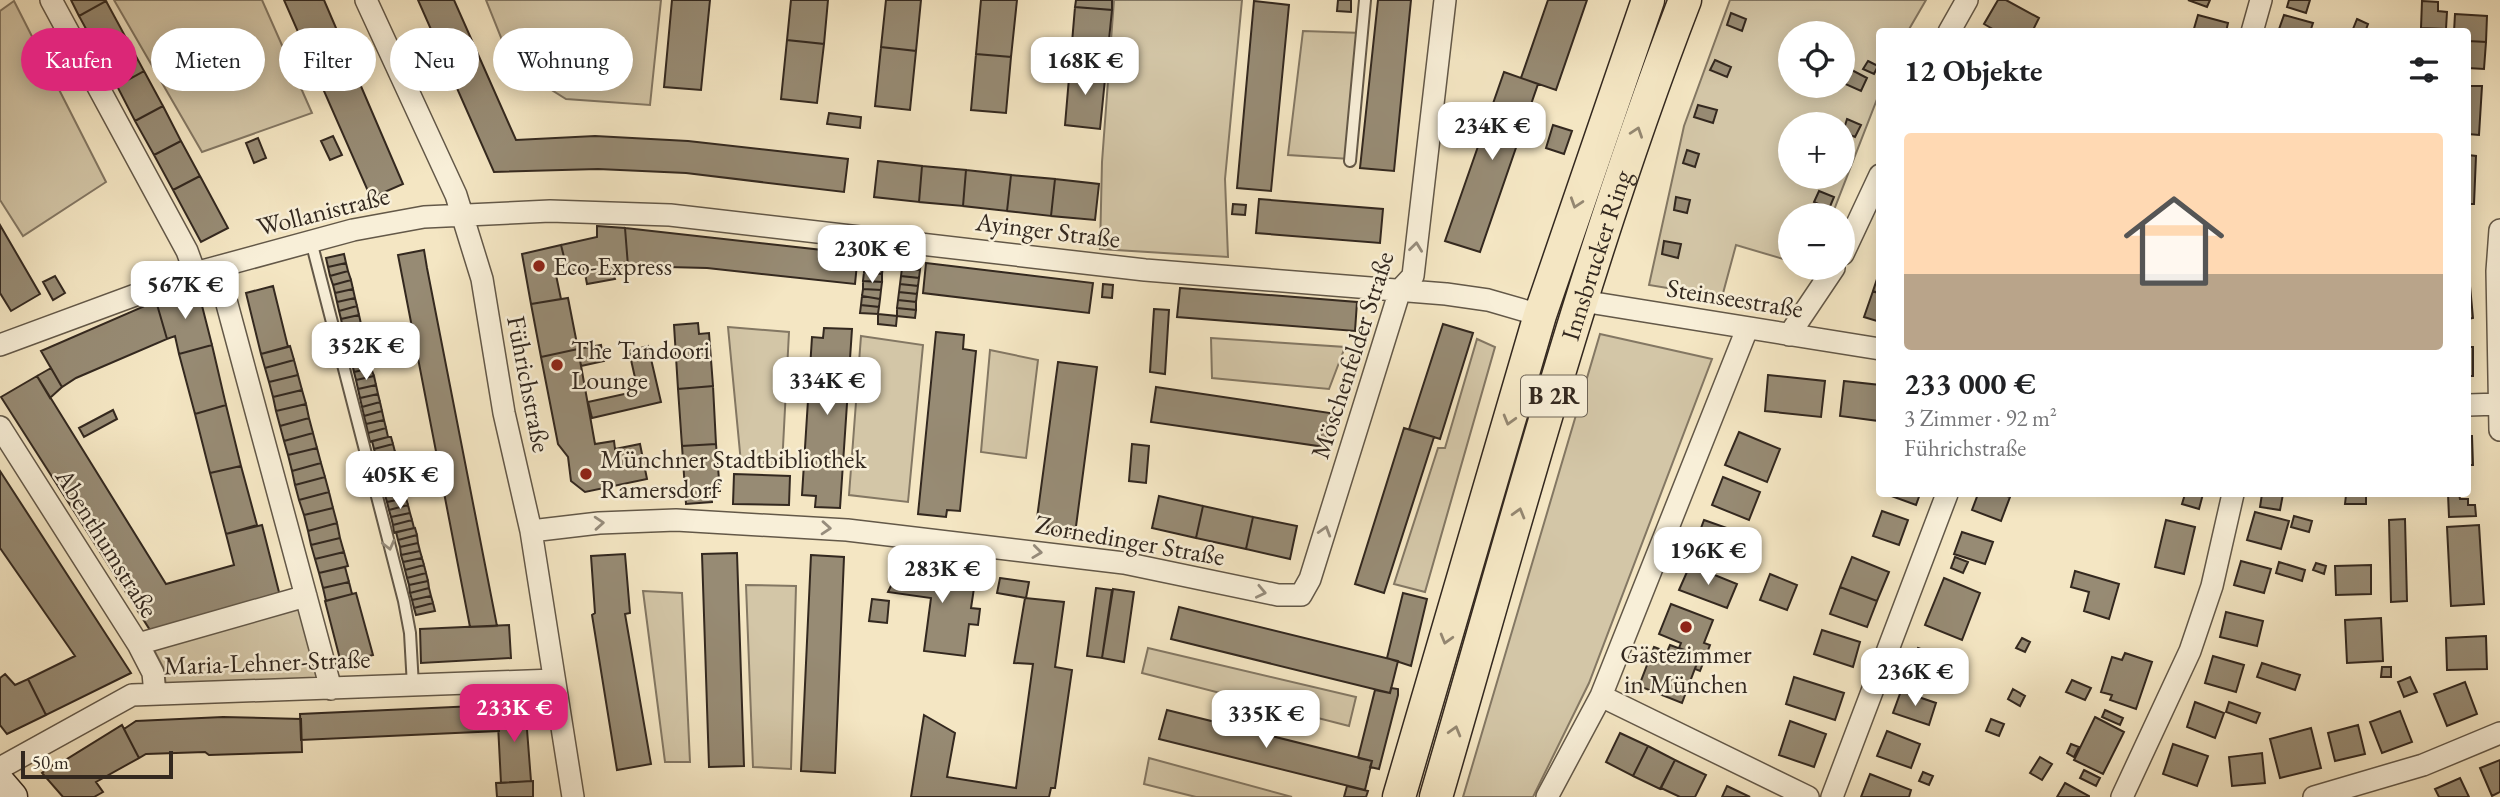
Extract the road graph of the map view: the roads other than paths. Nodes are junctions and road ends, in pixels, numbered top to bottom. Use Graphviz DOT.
graph roads {
  1 [pos="51,0"];
  2 [pos="366,0"];
  3 [pos="1365,0"];
  4 [pos="1445,0"];
  5 [pos="1648,0"];
  6 [pos="1685,0"];
  7 [pos="1967,0"];
  8 [pos="2261,0"];
  9 [pos="1951,28"];
  10 [pos="2253,28"];
  11 [pos="1350,162"];
  12 [pos="1876,184"];
  13 [pos="465,217"];
  14 [pos="1855,228"];
  15 [pos="2500,230"];
  16 [pos="311,241"];
  17 [pos="216,267"];
  18 [pos="195,273"];
  19 [pos="1826,280"];
  20 [pos="1400,290"];
  21 [pos="1582,301"];
  22 [pos="1540,315"];
  23 [pos="1747,329"];
  24 [pos="1790,335"];
  25 [pos="3,338"];
  26 [pos="1876,348"];
  27 [pos="2499,404"];
  28 [pos="2471,405"];
  29 [pos="0,427"];
  30 [pos="2500,430"];
  31 [pos="1946,497"];
  32 [pos="2232,497"];
  33 [pos="531,531"];
  34 [pos="1301,595"];
  35 [pos="306,596"];
  36 [pos="138,644"];
  37 [pos="554,680"];
  38 [pos="413,685"];
  39 [pos="331,689"];
  40 [pos="155,694"];
  41 [pos="1601,696"];
  42 [pos="2500,733"];
  43 [pos="0,768"];
  44 [pos="0,783"];
  45 [pos="12,797"];
  46 [pos="573,797"];
  47 [pos="1399,797"];
  48 [pos="1436,797"];
  49 [pos="1547,797"];
  50 [pos="1808,797"];
  51 [pos="1832,797"];
  52 [pos="2122,797"];
  53 [pos="2314,797"];
  1 -- 18 [label="street"];
  2 -- 13 [label="street, Führichstraße"];
  3 -- 11 [label="lane"];
  20 -- 4 [label="street, Möschenfelder Straße, one-way"];
  5 -- 22 [label="main road, Innsbrucker Ring / B 2R, one-way"];
  21 -- 6 [label="main road, Innsbrucker Ring / B 2R, one-way"];
  7 -- 9 [label="street"];
  8 -- 10 [label="street"];
  12 -- 14 [label="street"];
  13 -- 16 [label="street, Wollanistraße"];
  13 -- 20 [label="street, Ayinger Straße"];
  13 -- 33 [label="street, Führichstraße"];
  15 -- 27 [label="street"];
  16 -- 17 [label="street, Wollanistraße"];
  16 -- 38 [label="lane, one-way"];
  17 -- 18 [label="street, Wollanistraße"];
  17 -- 35 [label="street"];
  18 -- 25 [label="street, Wollanistraße"];
  19 -- 24 [label="street"];
  20 -- 22 [label="street, Ayinger Straße"];
  34 -- 20 [label="street, Möschenfelder Straße, one-way"];
  21 -- 23 [label="street, Steinseestraße"];
  48 -- 21 [label="main road, Innsbrucker Ring / B 2R, one-way"];
  22 -- 47 [label="main road, Innsbrucker Ring / B 2R, one-way"];
  23 -- 24 [label="street, Steinseestraße"];
  23 -- 41 [label="street"];
  24 -- 26 [label="street, Steinseestraße"];
  27 -- 28 [label="street"];
  27 -- 30 [label="street"];
  29 -- 36 [label="street, Abenthumstraße"];
  31 -- 51 [label="street"];
  32 -- 52 [label="street"];
  33 -- 34 [label="street, Zornedinger Straße, one-way"];
  33 -- 37 [label="street, Führichstraße"];
  35 -- 36 [label="street"];
  35 -- 39 [label="street"];
  36 -- 40 [label="street, Abenthumstraße"];
  37 -- 38 [label="street, Maria-Lehner-Straße"];
  37 -- 46 [label="street, Führichstraße"];
  38 -- 39 [label="street, Maria-Lehner-Straße"];
  39 -- 40 [label="street, Maria-Lehner-Straße"];
  40 -- 43 [label="street, Maria-Lehner-Straße"];
  41 -- 49 [label="street"];
  41 -- 50 [label="street"];
  42 -- 53 [label="street"];
  44 -- 45 [label="main road"];
}
